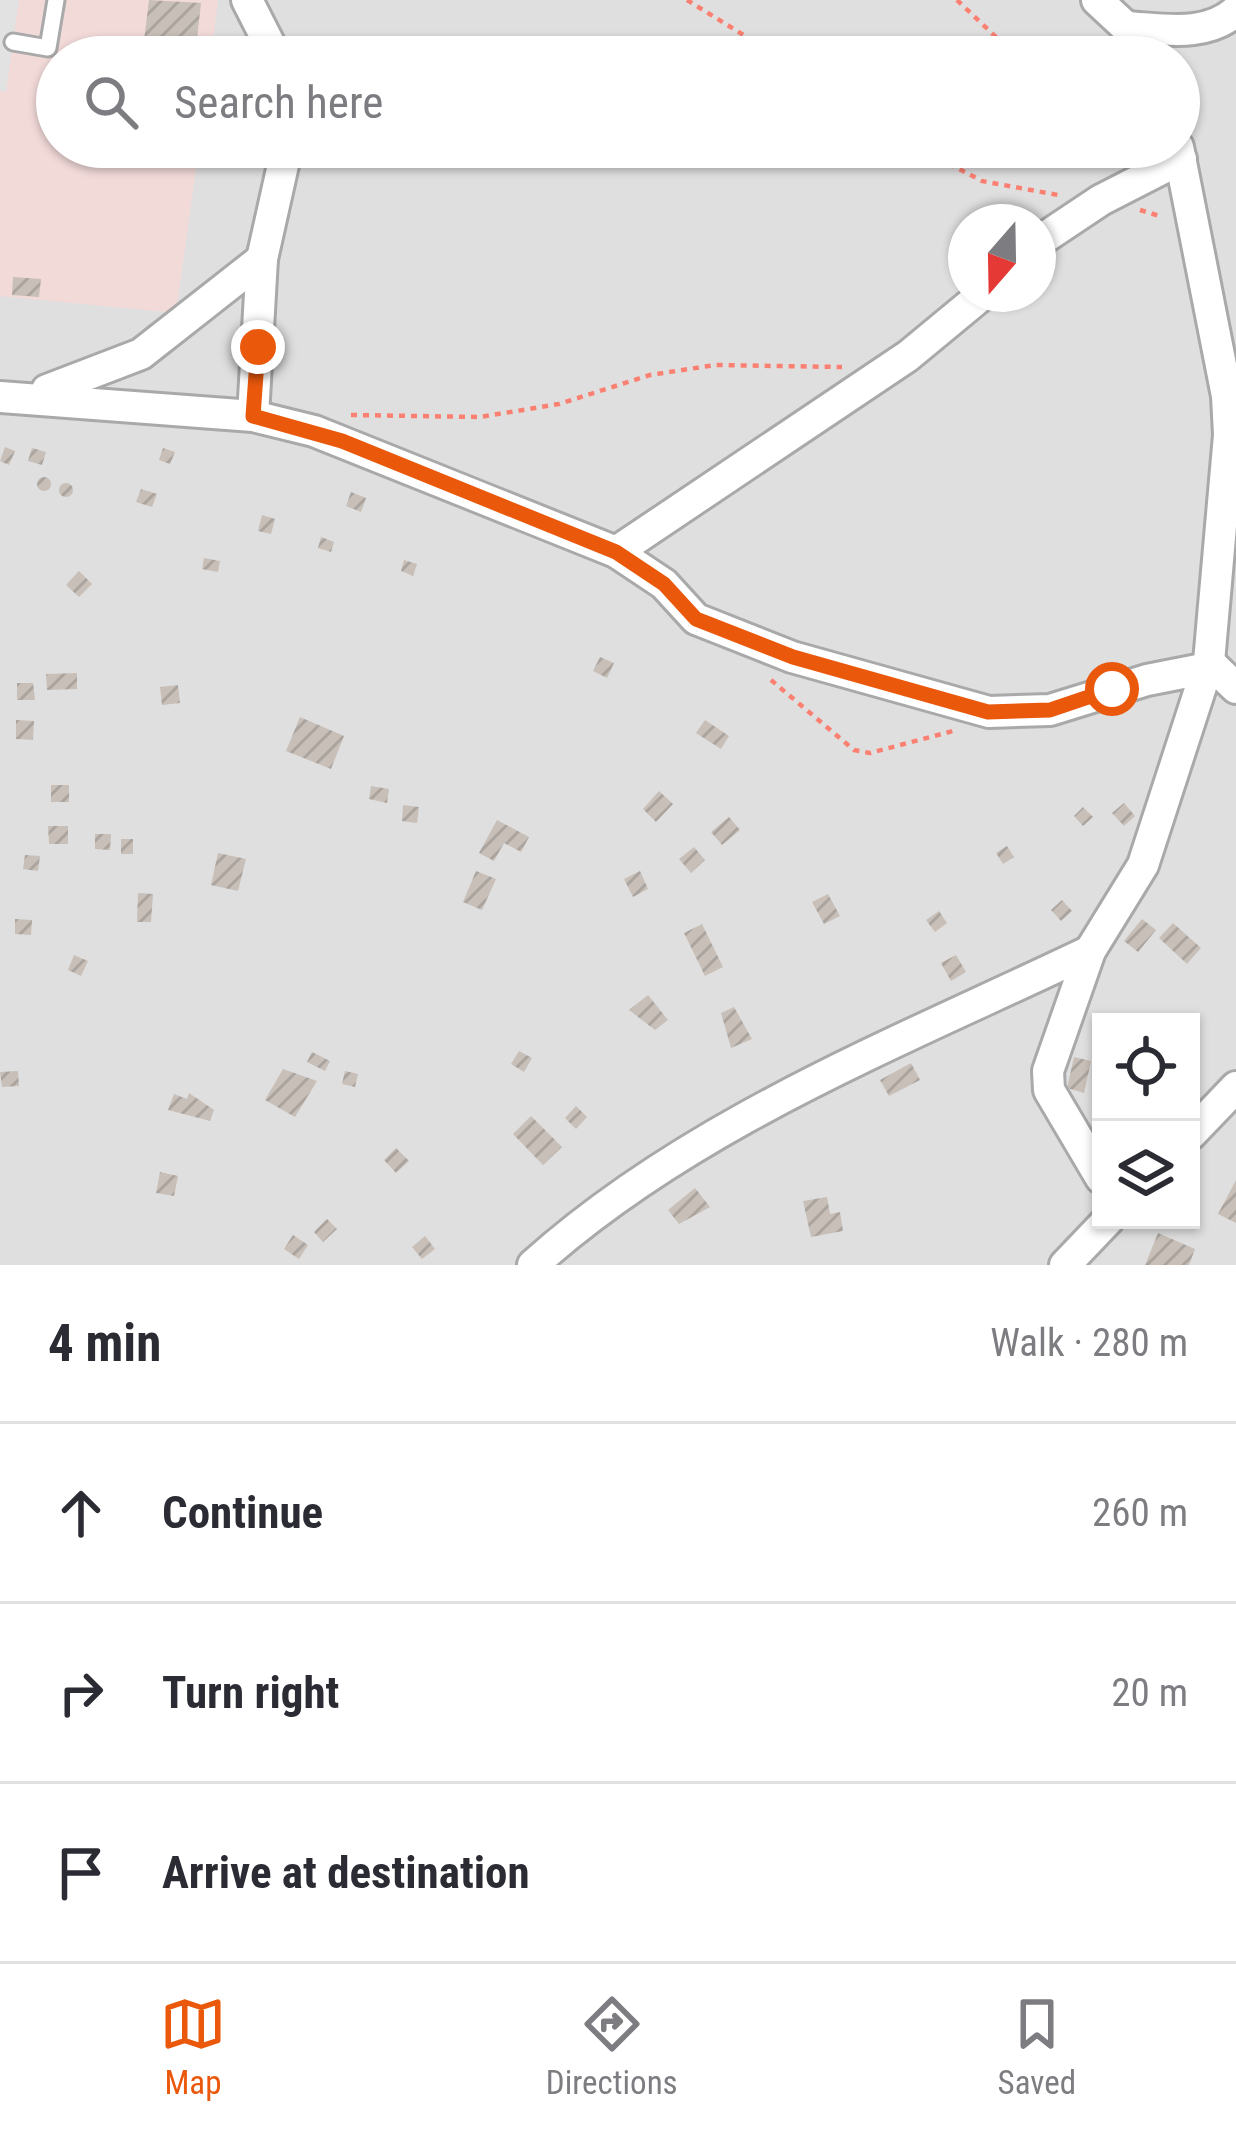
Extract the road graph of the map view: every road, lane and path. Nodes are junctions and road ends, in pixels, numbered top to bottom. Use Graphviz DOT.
graph roads {
  1 [pos="56,0"];
  2 [pos="247,0"];
  3 [pos="687,0"];
  4 [pos="957,0"];
  5 [pos="1097,0"];
  6 [pos="1236,11"];
  7 [pos="1126,28"];
  8 [pos="50,36"];
  9 [pos="265,36"];
  10 [pos="745,36"];
  11 [pos="994,36"];
  12 [pos="1131,36"];
  13 [pos="13,42"];
  14 [pos="36,46"];
  15 [pos="282,168"];
  16 [pos="957,168"];
  17 [pos="1155,168"];
  18 [pos="1183,168"];
  19 [pos="1101,200"];
  20 [pos="1178,221"];
  21 [pos="1056,230"];
  22 [pos="262,259"];
  23 [pos="961,312"];
  24 [pos="878,373"];
  25 [pos="15,396"];
  26 [pos="253,416"];
  27 [pos="314,431"];
  28 [pos="616,552"];
  29 [pos="1209,665"];
  30 [pos="760,671"];
  31 [pos="1236,688"];
  32 [pos="971,727"];
  33 [pos="1090,951"];
  34 [pos="1233,1095"];
  35 [pos="1200,1126"];
  36 [pos="1092,1163"];
  37 [pos="1099,1229"];
  38 [pos="533,1265"];
  39 [pos="1065,1265"];
  1 -- 8 [label="lane"];
  2 -- 9 [label="street"];
  3 -- 10 [label="path"];
  4 -- 11 [label="path"];
  5 -- 7 [label="street"];
  6 -- 7 [label="street"];
  7 -- 12 [label="street"];
  13 -- 14 [label="lane"];
  15 -- 22 [label="street"];
  16 -- 19 [label="path"];
  17 -- 19 [label="street"];
  18 -- 29 [label="street"];
  19 -- 20 [label="path"];
  19 -- 21 [label="street"];
  22 -- 25 [label="street"];
  22 -- 26 [label="street"];
  23 -- 24 [label="street"];
  24 -- 27 [label="path"];
  24 -- 28 [label="street"];
  25 -- 26 [label="street"];
  26 -- 27 [label="street"];
  27 -- 28 [label="street"];
  28 -- 29 [label="street"];
  29 -- 31 [label="street"];
  29 -- 33 [label="street"];
  30 -- 32 [label="path"];
  33 -- 36 [label="street"];
  33 -- 38 [label="street"];
  34 -- 35 [label="street"];
  37 -- 39 [label="street"];
}
